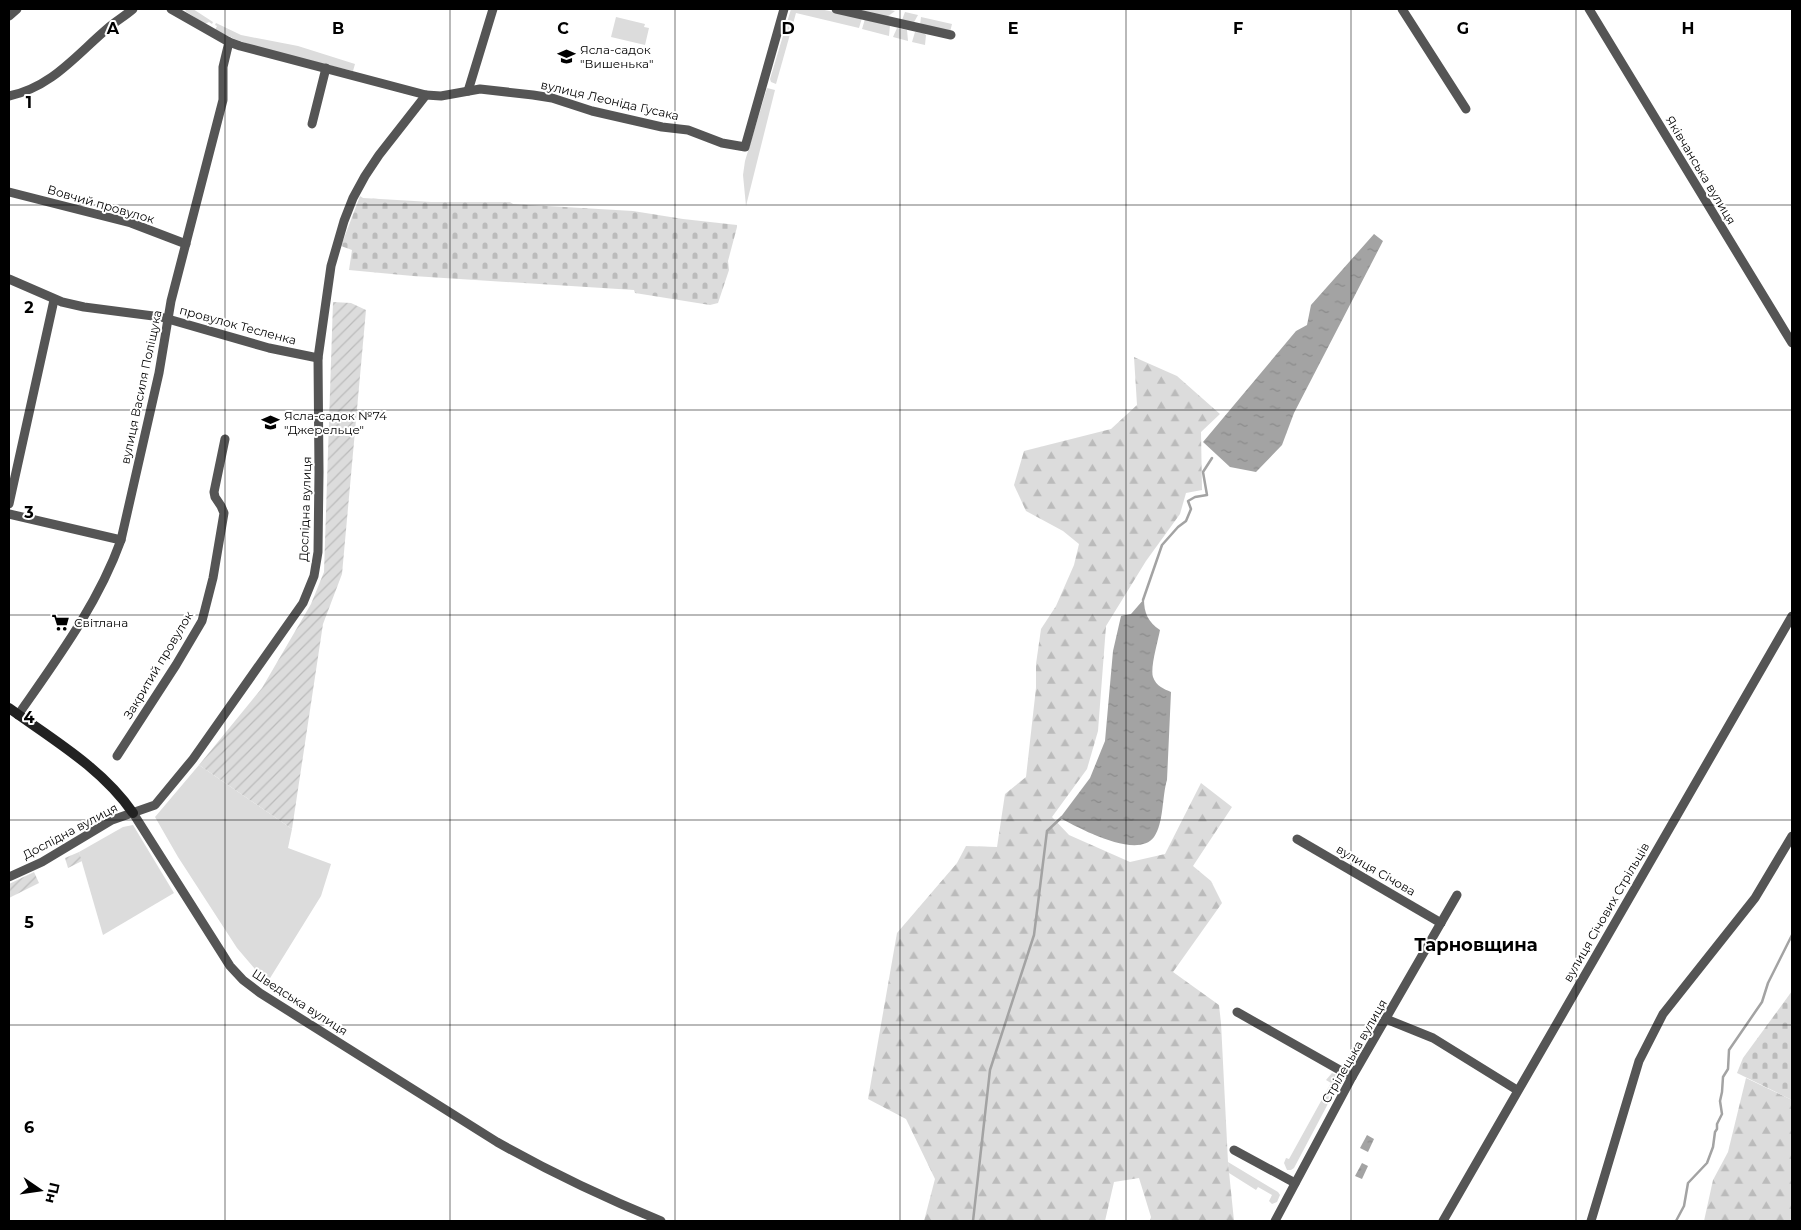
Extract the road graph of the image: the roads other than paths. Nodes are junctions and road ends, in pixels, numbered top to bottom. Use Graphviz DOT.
graph roads {
  1 [pos="17,9"];
  2 [pos="133,9"];
  3 [pos="170,9"];
  4 [pos="493,9"];
  5 [pos="784,9"];
  6 [pos="836,9"];
  7 [pos="1402,9"];
  8 [pos="1589,9"];
  9 [pos="9,16"];
  10 [pos="951,35"];
  11 [pos="229,42"];
  12 [pos="326,68"];
  13 [pos="468,91"];
  14 [pos="426,95"];
  15 [pos="9,96"];
  16 [pos="1466,110"];
  17 [pos="312,124"];
  18 [pos="9,192"];
  19 [pos="186,244"];
  20 [pos="9,279"];
  21 [pos="54,300"];
  22 [pos="168,318"];
  23 [pos="1792,343"];
  24 [pos="318,358"];
  25 [pos="225,439"];
  26 [pos="9,504"];
  27 [pos="9,514"];
  28 [pos="121,540"];
  29 [pos="1792,616"];
  30 [pos="9,708"];
  31 [pos="18,715"];
  32 [pos="117,756"];
  33 [pos="133,813"];
  34 [pos="1792,836"];
  35 [pos="1297,839"];
  36 [pos="9,877"];
  37 [pos="1457,895"];
  38 [pos="1442,922"];
  39 [pos="1237,1012"];
  40 [pos="1386,1019"];
  41 [pos="1352,1076"];
  42 [pos="1517,1090"];
  43 [pos="1234,1150"];
  44 [pos="1295,1183"];
  45 [pos="661,1221"];
  46 [pos="1275,1221"];
  47 [pos="1443,1221"];
  48 [pos="1591,1221"];
  1 -- 9 [label="street"];
  2 -- 15 [label="street"];
  3 -- 11 [label="street"];
  4 -- 13 [label="street"];
  5 -- 13 [label="street, вулиця Леоніда Гусака"];
  6 -- 10 [label="street"];
  7 -- 16 [label="street"];
  8 -- 23 [label="street, Яківчанська вулиця"];
  11 -- 12 [label="street"];
  11 -- 19 [label="street, вулиця Василя Поліщука"];
  12 -- 14 [label="street"];
  12 -- 17 [label="street"];
  13 -- 14 [label="street"];
  14 -- 24 [label="street, Дослідна вулиця"];
  18 -- 19 [label="street, Вовчий провулок"];
  19 -- 22 [label="street, вулиця Василя Поліщука"];
  20 -- 21 [label="street, провулок Тесленка"];
  21 -- 22 [label="street, провулок Тесленка"];
  21 -- 26 [label="street"];
  22 -- 24 [label="street, провулок Тесленка"];
  22 -- 28 [label="street, вулиця Василя Поліщука"];
  24 -- 33 [label="street, Дослідна вулиця"];
  25 -- 32 [label="street, Закритий провулок"];
  27 -- 28 [label="street"];
  28 -- 31 [label="street, вулиця Василя Поліщука"];
  29 -- 42 [label="street, вулиця Січових Стрільців"];
  30 -- 31 [label="street, Шведська вулиця"];
  31 -- 33 [label="street, Шведська вулиця"];
  33 -- 36 [label="street, Дослідна вулиця"];
  33 -- 45 [label="street, Шведська вулиця"];
  34 -- 48 [label="street"];
  35 -- 38 [label="street, вулиця Січова"];
  37 -- 38 [label="street, Стрілецька вулиця"];
  38 -- 40 [label="street, Стрілецька вулиця"];
  39 -- 41 [label="street"];
  40 -- 41 [label="street, Стрілецька вулиця"];
  40 -- 42 [label="street"];
  41 -- 44 [label="street, Стрілецька вулиця"];
  42 -- 47 [label="street, вулиця Січових Стрільців"];
  43 -- 44 [label="street"];
  44 -- 46 [label="street, Стрілецька вулиця"];
}
